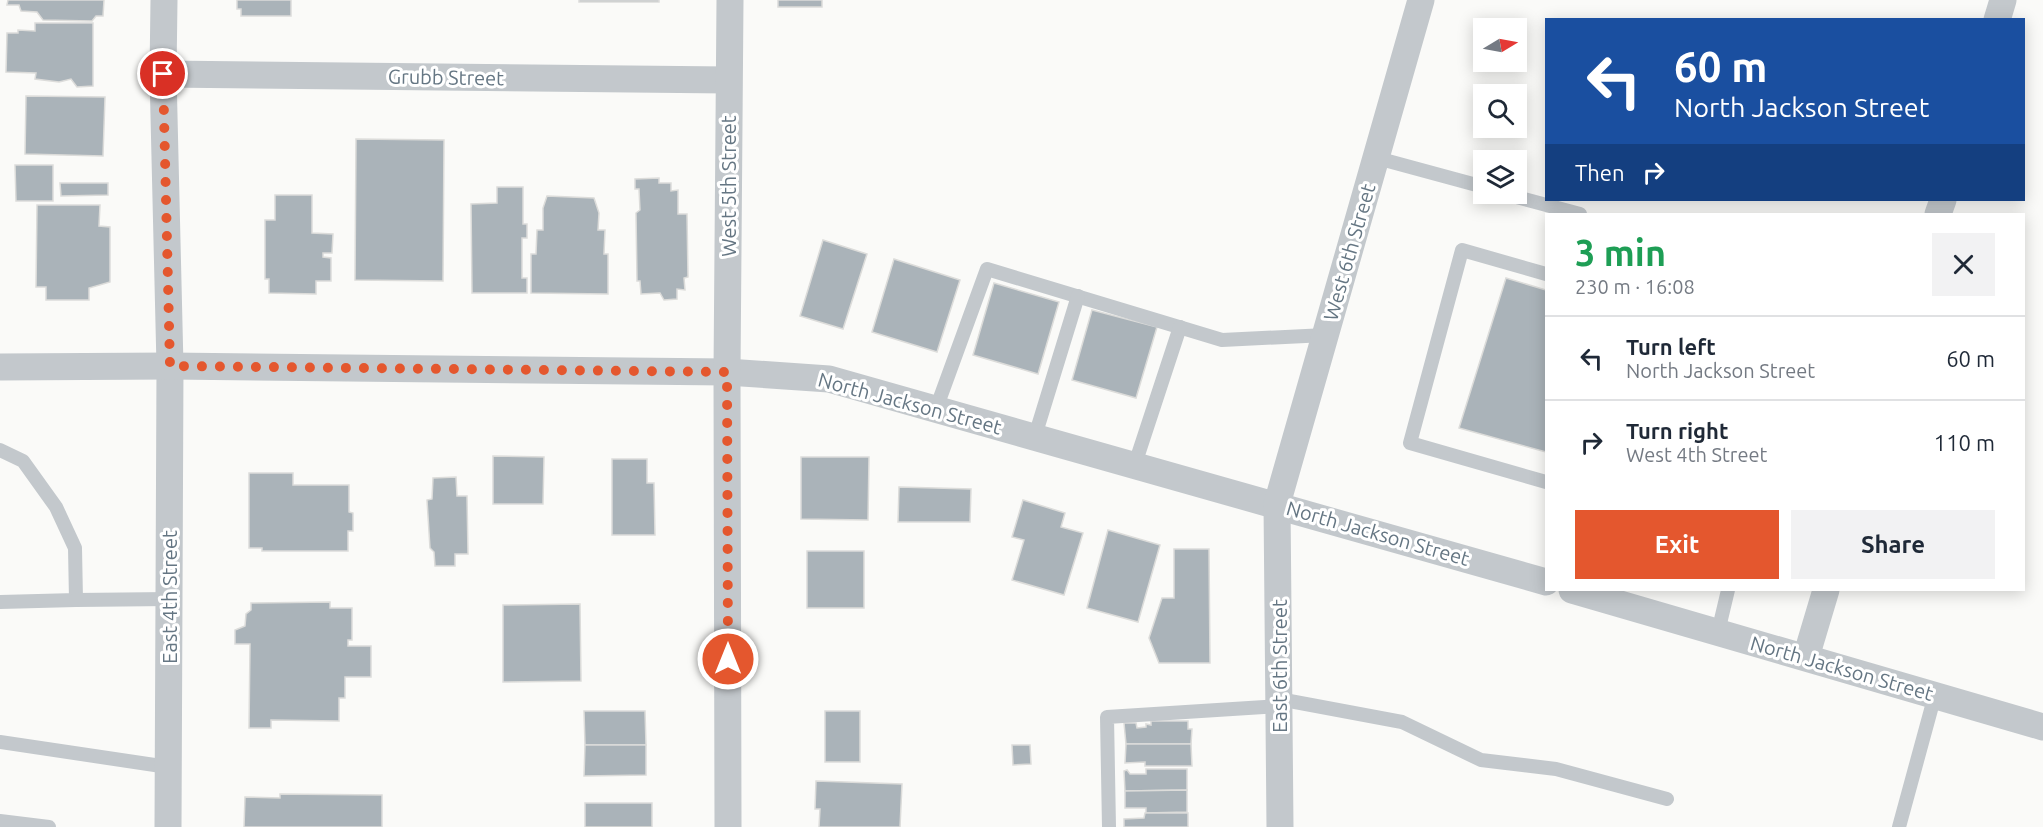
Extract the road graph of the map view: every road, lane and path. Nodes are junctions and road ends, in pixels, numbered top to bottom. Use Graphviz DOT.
graph roads {
  1 [pos="164,0"];
  2 [pos="730,0"];
  3 [pos="1421,0"];
  4 [pos="2003,0"];
  5 [pos="1998,18"];
  6 [pos="163,74"];
  7 [pos="729,80"];
  8 [pos="1377,158"];
  9 [pos="1473,185"];
  10 [pos="1527,200"];
  11 [pos="1576,213"];
  12 [pos="1545,274"];
  13 [pos="1078,296"];
  14 [pos="1180,327"];
  15 [pos="1326,335"];
  16 [pos="170,366"];
  17 [pos="0,367"];
  18 [pos="727,372"];
  19 [pos="936,409"];
  20 [pos="1035,436"];
  21 [pos="0,450"];
  22 [pos="1135,464"];
  23 [pos="1545,482"];
  24 [pos="1278,504"];
  25 [pos="1545,582"];
  26 [pos="1575,591"];
  27 [pos="1728,591"];
  28 [pos="1826,591"];
  29 [pos="169,598"];
  30 [pos="76,600"];
  31 [pos="0,602"];
  32 [pos="1718,632"];
  33 [pos="1806,657"];
  34 [pos="1935,695"];
  35 [pos="1279,703"];
  36 [pos="2043,727"];
  37 [pos="0,742"];
  38 [pos="168,767"];
  39 [pos="1667,799"];
  40 [pos="0,821"];
  41 [pos="49,827"];
  42 [pos="168,827"];
  43 [pos="728,827"];
  44 [pos="1109,827"];
  45 [pos="1280,827"];
  46 [pos="1899,827"];
  1 -- 6 [label="street, East 4th Street"];
  2 -- 7 [label="street, West 5th Street"];
  3 -- 8 [label="street, West 6th Street"];
  4 -- 5 [label="street"];
  6 -- 7 [label="street, Grubb Street"];
  6 -- 16 [label="street, East 4th Street"];
  7 -- 18 [label="street, West 5th Street"];
  8 -- 9 [label="lane"];
  8 -- 15 [label="street, West 6th Street"];
  10 -- 11 [label="lane"];
  12 -- 23 [label="lane"];
  13 -- 14 [label="lane"];
  13 -- 19 [label="lane"];
  13 -- 20 [label="lane"];
  14 -- 15 [label="lane"];
  14 -- 22 [label="lane"];
  15 -- 24 [label="street, West 6th Street"];
  16 -- 17 [label="street, North Jackson Street"];
  16 -- 18 [label="street, North Jackson Street"];
  16 -- 29 [label="street, East 4th Street"];
  18 -- 19 [label="street, North Jackson Street"];
  18 -- 43 [label="street, West 5th Street"];
  19 -- 20 [label="street, North Jackson Street"];
  20 -- 22 [label="street, North Jackson Street"];
  21 -- 30 [label="lane"];
  22 -- 24 [label="street, North Jackson Street"];
  24 -- 25 [label="street, North Jackson Street"];
  24 -- 35 [label="street, East 6th Street"];
  26 -- 32 [label="street, North Jackson Street"];
  27 -- 32 [label="lane"];
  28 -- 33 [label="street"];
  29 -- 30 [label="lane"];
  29 -- 38 [label="street, East 4th Street"];
  30 -- 31 [label="lane"];
  32 -- 33 [label="street, North Jackson Street"];
  33 -- 34 [label="street, North Jackson Street"];
  34 -- 36 [label="street, North Jackson Street"];
  34 -- 46 [label="lane"];
  35 -- 39 [label="lane"];
  35 -- 44 [label="lane"];
  35 -- 45 [label="street, East 6th Street"];
  37 -- 38 [label="lane"];
  38 -- 42 [label="street, East 4th Street"];
  40 -- 41 [label="lane"];
}
